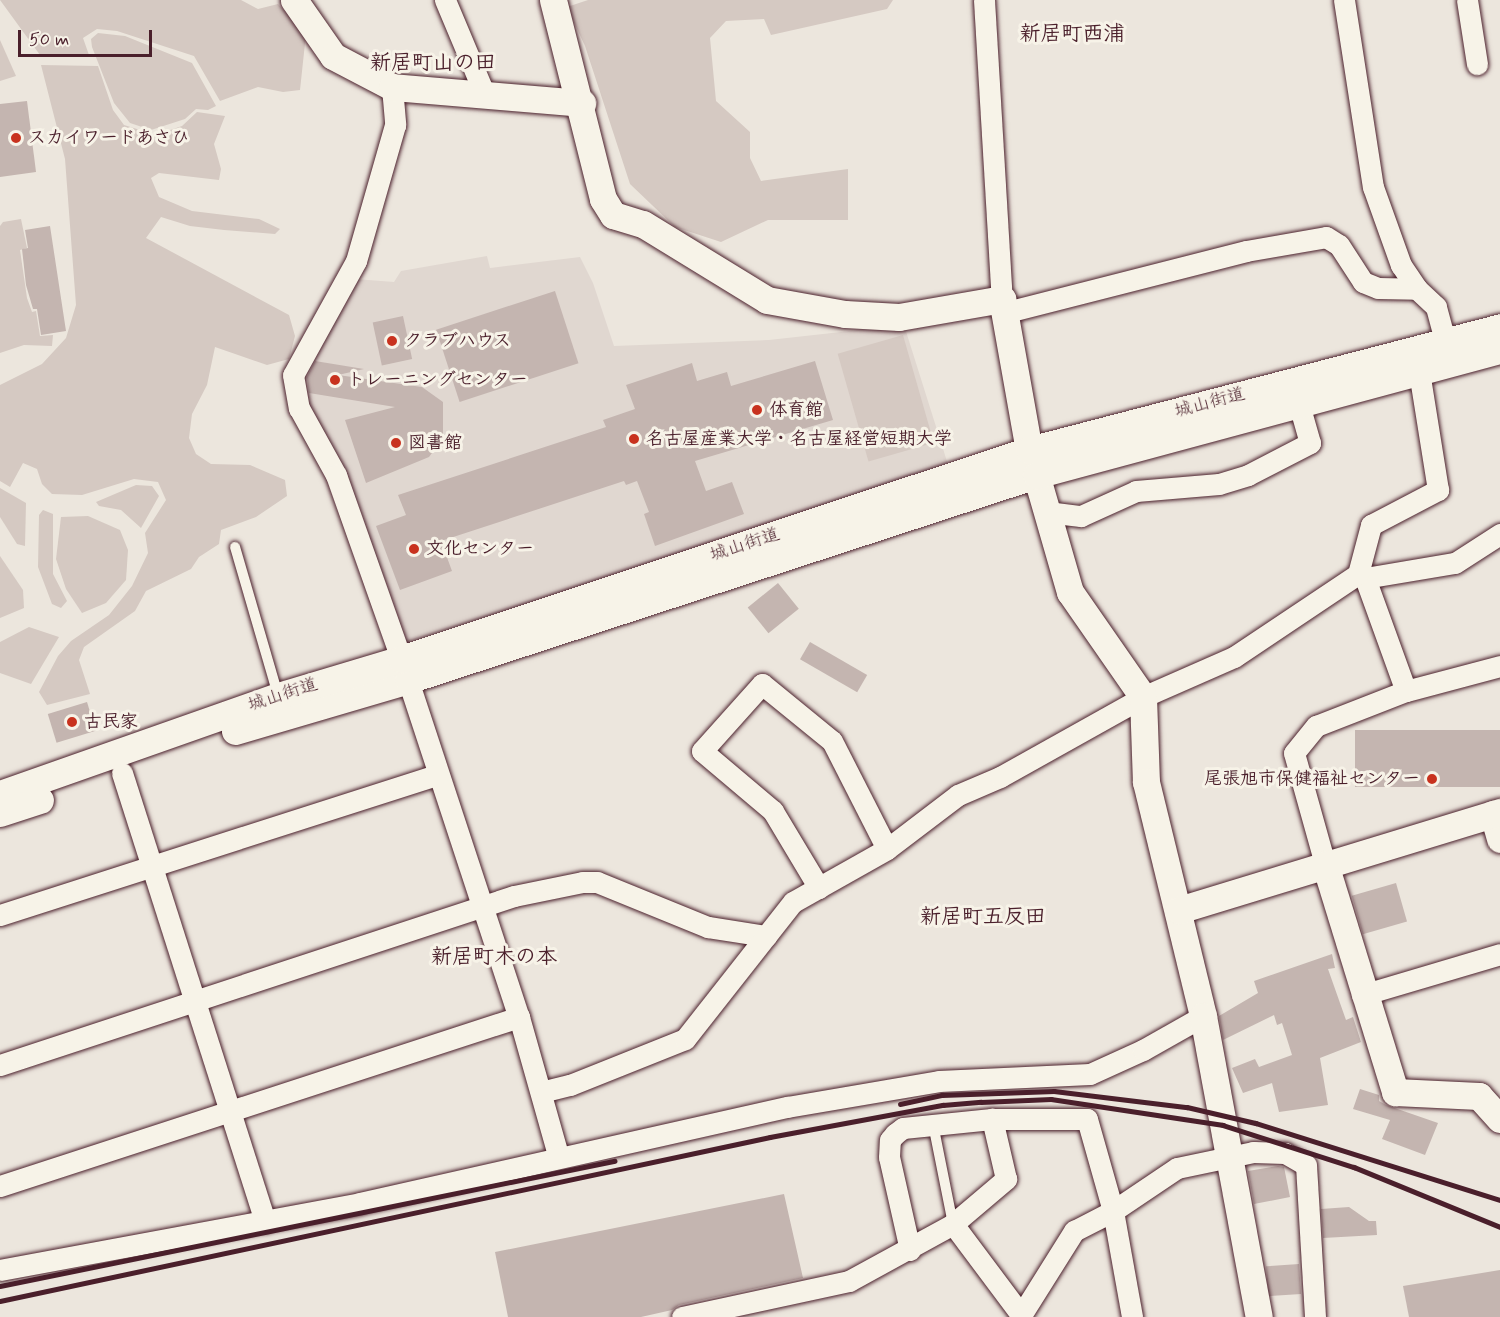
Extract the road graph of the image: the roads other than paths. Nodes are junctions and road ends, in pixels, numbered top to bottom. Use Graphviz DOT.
graph roads {
  1 [pos="294,0"];
  2 [pos="445,0"];
  3 [pos="553,0"];
  4 [pos="984,0"];
  5 [pos="1344,0"];
  6 [pos="1467,0"];
  7 [pos="1477,64"];
  8 [pos="392,87"];
  9 [pos="484,95"];
  10 [pos="582,103"];
  11 [pos="1417,289"];
  12 [pos="1003,306"];
  13 [pos="1500,327"];
  14 [pos="1445,341"];
  15 [pos="1500,350"];
  16 [pos="1419,371"];
  17 [pos="1298,401"];
  18 [pos="1033,463"];
  19 [pos="1047,512"];
  20 [pos="1500,534"];
  21 [pos="235,547"];
  22 [pos="1361,576"];
  23 [pos="1500,666"];
  24 [pos="404,669"];
  25 [pos="1406,692"];
  26 [pos="278,696"];
  27 [pos="1143,697"];
  28 [pos="122,773"];
  29 [pos="438,774"];
  30 [pos="0,794"];
  31 [pos="0,813"];
  32 [pos="1498,822"];
  33 [pos="887,849"];
  34 [pos="1325,864"];
  35 [pos="153,865"];
  36 [pos="819,888"];
  37 [pos="482,907"];
  38 [pos="1179,910"];
  39 [pos="0,915"];
  40 [pos="766,936"];
  41 [pos="1500,954"];
  42 [pos="1362,995"];
  43 [pos="192,999"];
  44 [pos="1203,1016"];
  45 [pos="519,1017"];
  46 [pos="0,1065"];
  47 [pos="541,1092"];
  48 [pos="231,1111"];
  49 [pos="993,1119"];
  50 [pos="1500,1119"];
  51 [pos="933,1124"];
  52 [pos="558,1155"];
  53 [pos="1230,1156"];
  54 [pos="0,1186"];
  55 [pos="1113,1211"];
  56 [pos="265,1222"];
  57 [pos="953,1224"];
  58 [pos="910,1250"];
  59 [pos="0,1270"];
  60 [pos="739,1312"];
  61 [pos="1021,1316"];
  62 [pos="682,1317"];
  63 [pos="1132,1317"];
  64 [pos="1259,1317"];
  65 [pos="1315,1317"];
  1 -- 8 [label="street"];
  2 -- 9 [label="street"];
  3 -- 10 [label="street"];
  4 -- 12 [label="street"];
  5 -- 11 [label="street"];
  6 -- 7 [label="street"];
  8 -- 9 [label="street"];
  8 -- 24 [label="street"];
  9 -- 10 [label="street"];
  10 -- 12 [label="street"];
  11 -- 12 [label="street"];
  11 -- 14 [label="street"];
  12 -- 18 [label="street"];
  13 -- 14 [label="street, 城山街道"];
  14 -- 18 [label="street, 城山街道"];
  15 -- 16 [label="street, 城山街道"];
  16 -- 17 [label="street, 城山街道"];
  16 -- 22 [label="street"];
  17 -- 18 [label="street, 城山街道"];
  17 -- 19 [label="street"];
  18 -- 19 [label="street"];
  18 -- 24 [label="street, 城山街道"];
  19 -- 27 [label="street"];
  20 -- 22 [label="street"];
  21 -- 26 [label="lane"];
  22 -- 25 [label="street"];
  22 -- 27 [label="street"];
  23 -- 25 [label="street"];
  24 -- 26 [label="street, 城山街道"];
  24 -- 28 [label="street, 城山街道"];
  24 -- 29 [label="street"];
  25 -- 34 [label="street"];
  26 -- 30 [label="street, 城山街道"];
  27 -- 33 [label="street"];
  27 -- 38 [label="street"];
  28 -- 31 [label="street, 城山街道"];
  28 -- 35 [label="street"];
  29 -- 35 [label="street"];
  29 -- 37 [label="street"];
  32 -- 34 [label="street"];
  33 -- 36 [label="street"];
  33 -- 36 [label="street"];
  34 -- 38 [label="street"];
  34 -- 42 [label="street"];
  35 -- 39 [label="street"];
  35 -- 43 [label="street"];
  36 -- 40 [label="street"];
  37 -- 40 [label="street"];
  37 -- 43 [label="street"];
  37 -- 45 [label="street"];
  38 -- 44 [label="street"];
  40 -- 47 [label="street"];
  41 -- 42 [label="street"];
  42 -- 50 [label="street"];
  43 -- 46 [label="street"];
  43 -- 48 [label="street"];
  44 -- 52 [label="street"];
  44 -- 53 [label="street"];
  45 -- 47 [label="street"];
  45 -- 48 [label="street"];
  47 -- 52 [label="street"];
  48 -- 54 [label="street"];
  48 -- 56 [label="street"];
  49 -- 51 [label="street"];
  49 -- 55 [label="street"];
  49 -- 57 [label="street"];
  51 -- 57 [label="lane"];
  51 -- 58 [label="street"];
  52 -- 56 [label="street"];
  53 -- 55 [label="street"];
  53 -- 64 [label="street"];
  53 -- 65 [label="street"];
  55 -- 61 [label="street"];
  55 -- 63 [label="street"];
  56 -- 59 [label="street"];
  57 -- 58 [label="street"];
  57 -- 61 [label="street"];
  58 -- 60 [label="street"];
  60 -- 62 [label="street"];
}
